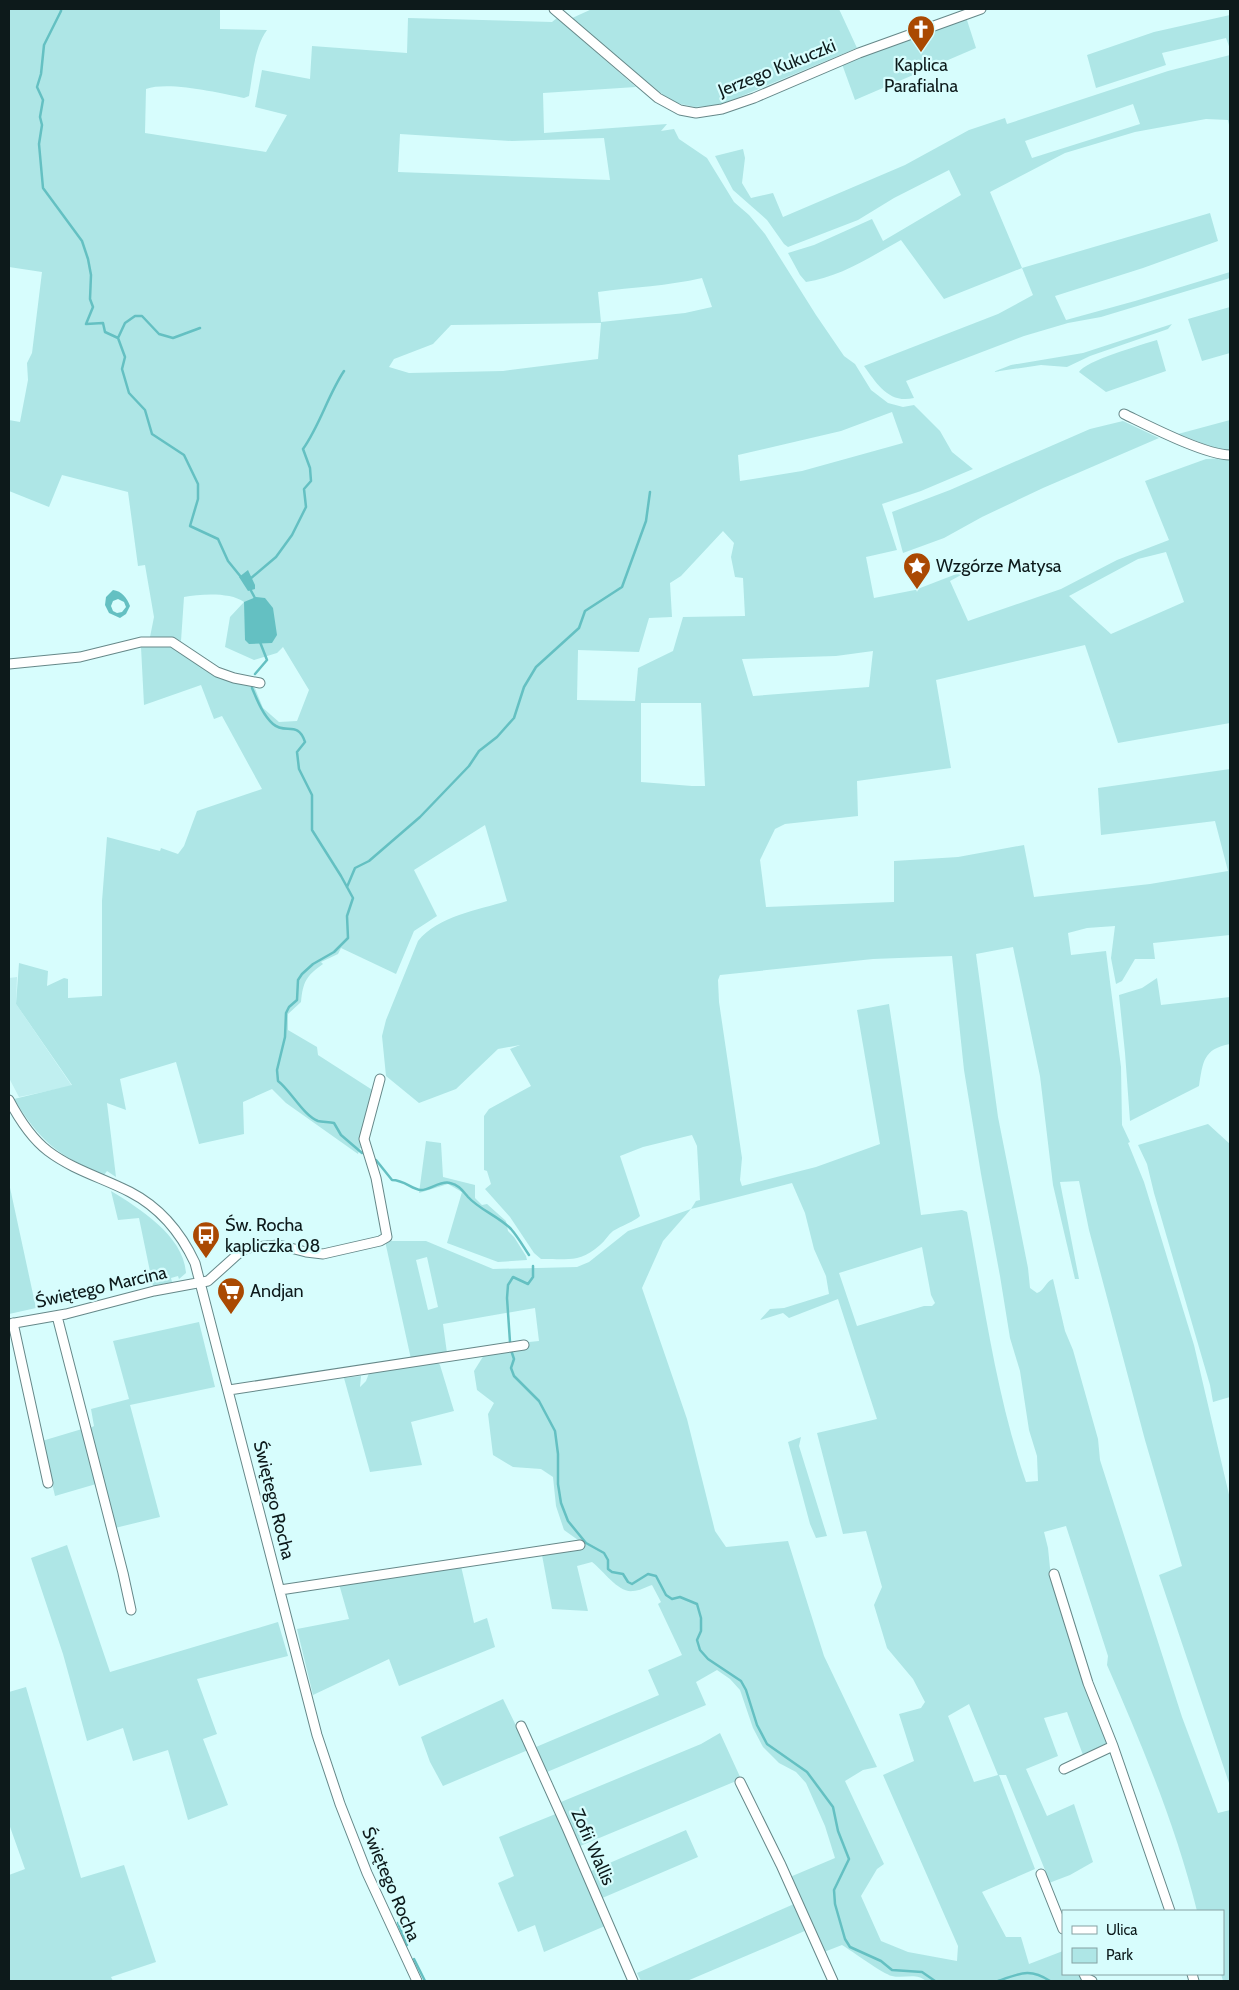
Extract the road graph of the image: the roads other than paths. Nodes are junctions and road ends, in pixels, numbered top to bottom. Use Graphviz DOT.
graph roads {
  1 [pos="554,9"];
  2 [pos="981,9"];
  3 [pos="1124,414"];
  4 [pos="1230,455"];
  5 [pos="9,664"];
  6 [pos="260,683"];
  7 [pos="380,1079"];
  8 [pos="9,1100"];
  9 [pos="201,1282"];
  10 [pos="57,1316"];
  11 [pos="11,1324"];
  12 [pos="524,1345"];
  13 [pos="228,1390"];
  14 [pos="48,1483"];
  15 [pos="580,1545"];
  16 [pos="1054,1574"];
  17 [pos="280,1590"];
  18 [pos="131,1610"];
  19 [pos="521,1726"];
  20 [pos="1113,1746"];
  21 [pos="1064,1769"];
  22 [pos="740,1782"];
  23 [pos="1041,1874"];
  24 [pos="1170,1910"];
  25 [pos="1062,1926"];
  26 [pos="416,1981"];
  27 [pos="633,1981"];
  28 [pos="834,1981"];
  1 -- 2 [label="street, Jerzego Kukuczki"];
  3 -- 4 [label="street"];
  5 -- 6 [label="street"];
  7 -- 9 [label="street"];
  8 -- 9 [label="street, Świętego Rocha"];
  9 -- 10 [label="street, Świętego Marcina"];
  9 -- 13 [label="street, Świętego Rocha"];
  10 -- 11 [label="street, Świętego Marcina"];
  10 -- 18 [label="street"];
  11 -- 14 [label="street"];
  12 -- 13 [label="street"];
  13 -- 17 [label="street, Świętego Rocha"];
  15 -- 17 [label="street"];
  16 -- 20 [label="street"];
  17 -- 26 [label="street, Świętego Rocha"];
  19 -- 27 [label="street, Zofii Wallis"];
  20 -- 21 [label="street"];
  20 -- 24 [label="street"];
  22 -- 28 [label="street"];
  23 -- 25 [label="street"];
}
